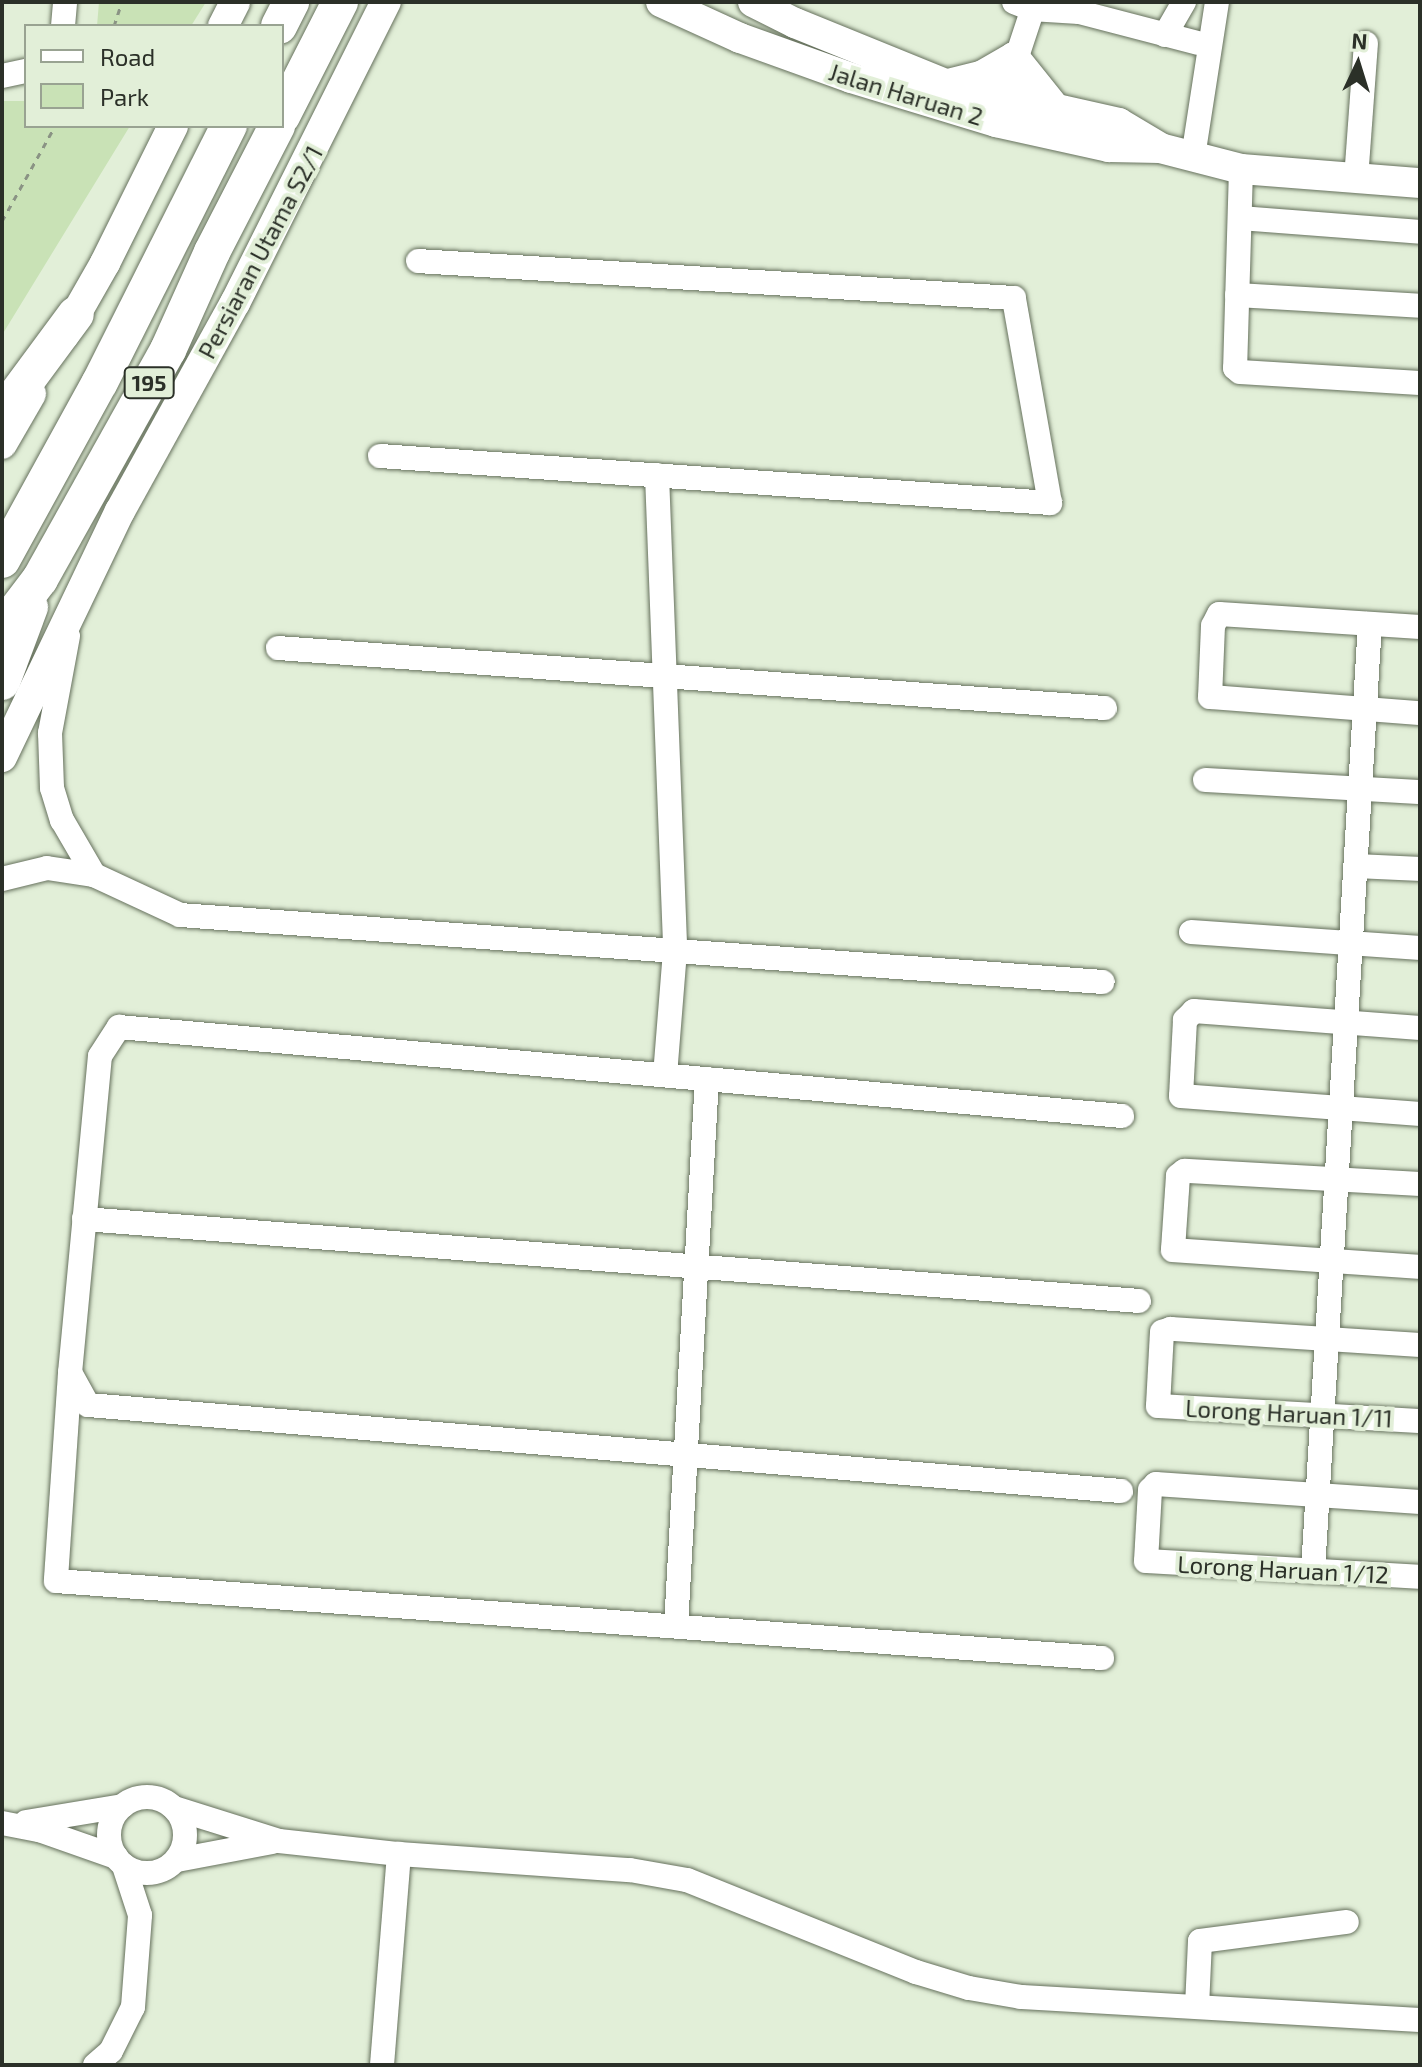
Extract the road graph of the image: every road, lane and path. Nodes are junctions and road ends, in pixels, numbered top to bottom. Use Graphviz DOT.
graph roads {
  1 [pos="65,2"];
  2 [pos="122,2"];
  3 [pos="235,2"];
  4 [pos="291,2"];
  5 [pos="340,2"];
  6 [pos="386,2"];
  7 [pos="661,2"];
  8 [pos="753,2"];
  9 [pos="1170,2"];
  10 [pos="1184,2"];
  11 [pos="1205,2"];
  12 [pos="1217,2"];
  13 [pos="1027,4"];
  14 [pos="1087,8"];
  15 [pos="63,24"];
  16 [pos="115,24"];
  17 [pos="224,24"];
  18 [pos="280,24"];
  19 [pos="1159,33"];
  20 [pos="1198,43"];
  21 [pos="1366,43"];
  22 [pos="1014,57"];
  23 [pos="24,71"];
  24 [pos="2,76"];
  25 [pos="945,84"];
  26 [pos="1055,108"];
  27 [pos="999,109"];
  28 [pos="284,112"];
  29 [pos="54,128"];
  30 [pos="172,128"];
  31 [pos="228,128"];
  32 [pos="276,128"];
  33 [pos="1177,152"];
  34 [pos="1241,169"];
  35 [pos="1356,179"];
  36 [pos="1420,183"];
  37 [pos="1240,218"];
  38 [pos="2,221"];
  39 [pos="1420,232"];
  40 [pos="418,261"];
  41 [pos="1237,295"];
  42 [pos="1420,306"];
  43 [pos="76,314"];
  44 [pos="1420,383"];
  45 [pos="2,414"];
  46 [pos="2,444"];
  47 [pos="380,456"];
  48 [pos="657,475"];
  49 [pos="2,560"];
  50 [pos="40,579"];
  51 [pos="71,618"];
  52 [pos="1370,624"];
  53 [pos="1420,627"];
  54 [pos="2,629"];
  55 [pos="278,648"];
  56 [pos="664,676"];
  57 [pos="2,682"];
  58 [pos="1105,708"];
  59 [pos="1366,708"];
  60 [pos="1420,713"];
  61 [pos="2,757"];
  62 [pos="1205,780"];
  63 [pos="1361,789"];
  64 [pos="1420,792"];
  65 [pos="1357,866"];
  66 [pos="1420,869"];
  67 [pos="94,875"];
  68 [pos="2,879"];
  69 [pos="1191,932"];
  70 [pos="1353,943"];
  71 [pos="1420,948"];
  72 [pos="675,951"];
  73 [pos="1103,982"];
  74 [pos="1348,1023"];
  75 [pos="1420,1028"];
  76 [pos="665,1075"];
  77 [pos="707,1079"];
  78 [pos="1343,1108"];
  79 [pos="1420,1114"];
  80 [pos="1122,1116"];
  81 [pos="1338,1180"];
  82 [pos="1420,1184"];
  83 [pos="84,1219"];
  84 [pos="1332,1261"];
  85 [pos="697,1266"];
  86 [pos="1420,1267"];
  87 [pos="1139,1301"];
  88 [pos="1326,1339"];
  89 [pos="1420,1345"];
  90 [pos="70,1373"];
  91 [pos="1322,1415"];
  92 [pos="1420,1421"];
  93 [pos="686,1455"];
  94 [pos="1121,1491"];
  95 [pos="1317,1495"];
  96 [pos="1420,1502"];
  97 [pos="1313,1571"];
  98 [pos="1420,1577"];
  99 [pos="676,1626"];
  100 [pos="1102,1658"];
  101 [pos="123,1806"];
  102 [pos="174,1808"];
  103 [pos="5,1823"];
  104 [pos="279,1841"];
  105 [pos="399,1854"];
  106 [pos="120,1862"];
  107 [pos="172,1863"];
  108 [pos="140,1915"];
  109 [pos="1347,1922"];
  110 [pos="1197,2007"];
  111 [pos="1420,2020"];
  112 [pos="95,2065"];
  113 [pos="382,2065"];
  1 -- 15 [label="street"];
  2 -- 16 [label="path"];
  3 -- 17 [label="main road"];
  4 -- 18 [label="highway"];
  5 -- 28 [label="highway"];
  6 -- 51 [label="main road, Persiaran Utama S2/1"];
  7 -- 27 [label="main road, Jalan Haruan 2"];
  8 -- 25 [label="main road, Jalan Haruan 2"];
  9 -- 19 [label="street"];
  10 -- 19 [label="street"];
  11 -- 20 [label="street"];
  12 -- 33 [label="street"];
  13 -- 14 [label="street"];
  13 -- 22 [label="street"];
  14 -- 19 [label="street"];
  19 -- 20 [label="street"];
  20 -- 33 [label="street"];
  21 -- 35 [label="street"];
  22 -- 25 [label="main road"];
  22 -- 26 [label="main road"];
  22 -- 27 [label="street"];
  23 -- 24 [label="street"];
  25 -- 27 [label="main road, Jalan Haruan 2"];
  26 -- 27 [label="main road, Jalan Haruan 2"];
  26 -- 33 [label="main road, Jalan Haruan 2"];
  27 -- 33 [label="main road, Jalan Haruan 2"];
  29 -- 38 [label="path"];
  30 -- 43 [label="main road"];
  31 -- 49 [label="highway, 195"];
  32 -- 50 [label="highway, 195"];
  33 -- 34 [label="main road, Jalan Haruan 2"];
  34 -- 35 [label="main road, Jalan Haruan 2"];
  34 -- 37 [label="street"];
  35 -- 36 [label="main road, Jalan Haruan 2"];
  37 -- 39 [label="street"];
  37 -- 41 [label="street"];
  40 -- 48 [label="street"];
  41 -- 42 [label="street"];
  41 -- 44 [label="street"];
  43 -- 45 [label="highway"];
  43 -- 46 [label="main road"];
  47 -- 48 [label="street"];
  48 -- 56 [label="street"];
  50 -- 54 [label="highway, 195"];
  50 -- 57 [label="highway"];
  51 -- 61 [label="main road, Persiaran Utama S2/1"];
  51 -- 67 [label="street"];
  52 -- 53 [label="street"];
  52 -- 59 [label="street"];
  52 -- 59 [label="street"];
  55 -- 56 [label="street"];
  56 -- 58 [label="street"];
  56 -- 72 [label="street"];
  59 -- 60 [label="street"];
  59 -- 63 [label="street"];
  62 -- 63 [label="street"];
  63 -- 64 [label="street"];
  63 -- 65 [label="street"];
  65 -- 66 [label="street"];
  65 -- 70 [label="street"];
  67 -- 68 [label="street"];
  67 -- 72 [label="street"];
  69 -- 70 [label="street"];
  70 -- 71 [label="street"];
  70 -- 74 [label="street"];
  72 -- 73 [label="street"];
  72 -- 76 [label="street"];
  74 -- 75 [label="street"];
  74 -- 78 [label="street"];
  74 -- 78 [label="street"];
  76 -- 77 [label="street"];
  76 -- 83 [label="street"];
  77 -- 80 [label="street"];
  77 -- 85 [label="street"];
  78 -- 79 [label="street"];
  78 -- 81 [label="street"];
  81 -- 82 [label="street"];
  81 -- 84 [label="street"];
  81 -- 84 [label="street"];
  83 -- 85 [label="street"];
  83 -- 90 [label="street"];
  84 -- 86 [label="street"];
  84 -- 88 [label="street"];
  85 -- 87 [label="street"];
  85 -- 93 [label="street"];
  88 -- 89 [label="street"];
  88 -- 91 [label="street"];
  88 -- 91 [label="street, Lorong Haruan 1/11"];
  90 -- 93 [label="street"];
  90 -- 99 [label="street"];
  91 -- 92 [label="street, Lorong Haruan 1/11"];
  91 -- 95 [label="street"];
  93 -- 94 [label="street"];
  93 -- 99 [label="street"];
  95 -- 96 [label="street"];
  95 -- 97 [label="street"];
  95 -- 97 [label="street, Lorong Haruan 1/12"];
  97 -- 98 [label="street, Lorong Haruan 1/12"];
  99 -- 100 [label="street"];
  101 -- 102 [label="street"];
  101 -- 103 [label="street"];
  101 -- 106 [label="street"];
  102 -- 104 [label="street"];
  102 -- 107 [label="street"];
  103 -- 106 [label="street"];
  104 -- 105 [label="street"];
  104 -- 107 [label="street"];
  105 -- 110 [label="street"];
  105 -- 113 [label="street"];
  106 -- 107 [label="street"];
  106 -- 108 [label="street"];
  107 -- 108 [label="street"];
  108 -- 112 [label="street"];
  109 -- 110 [label="street"];
  110 -- 111 [label="street"];
}
